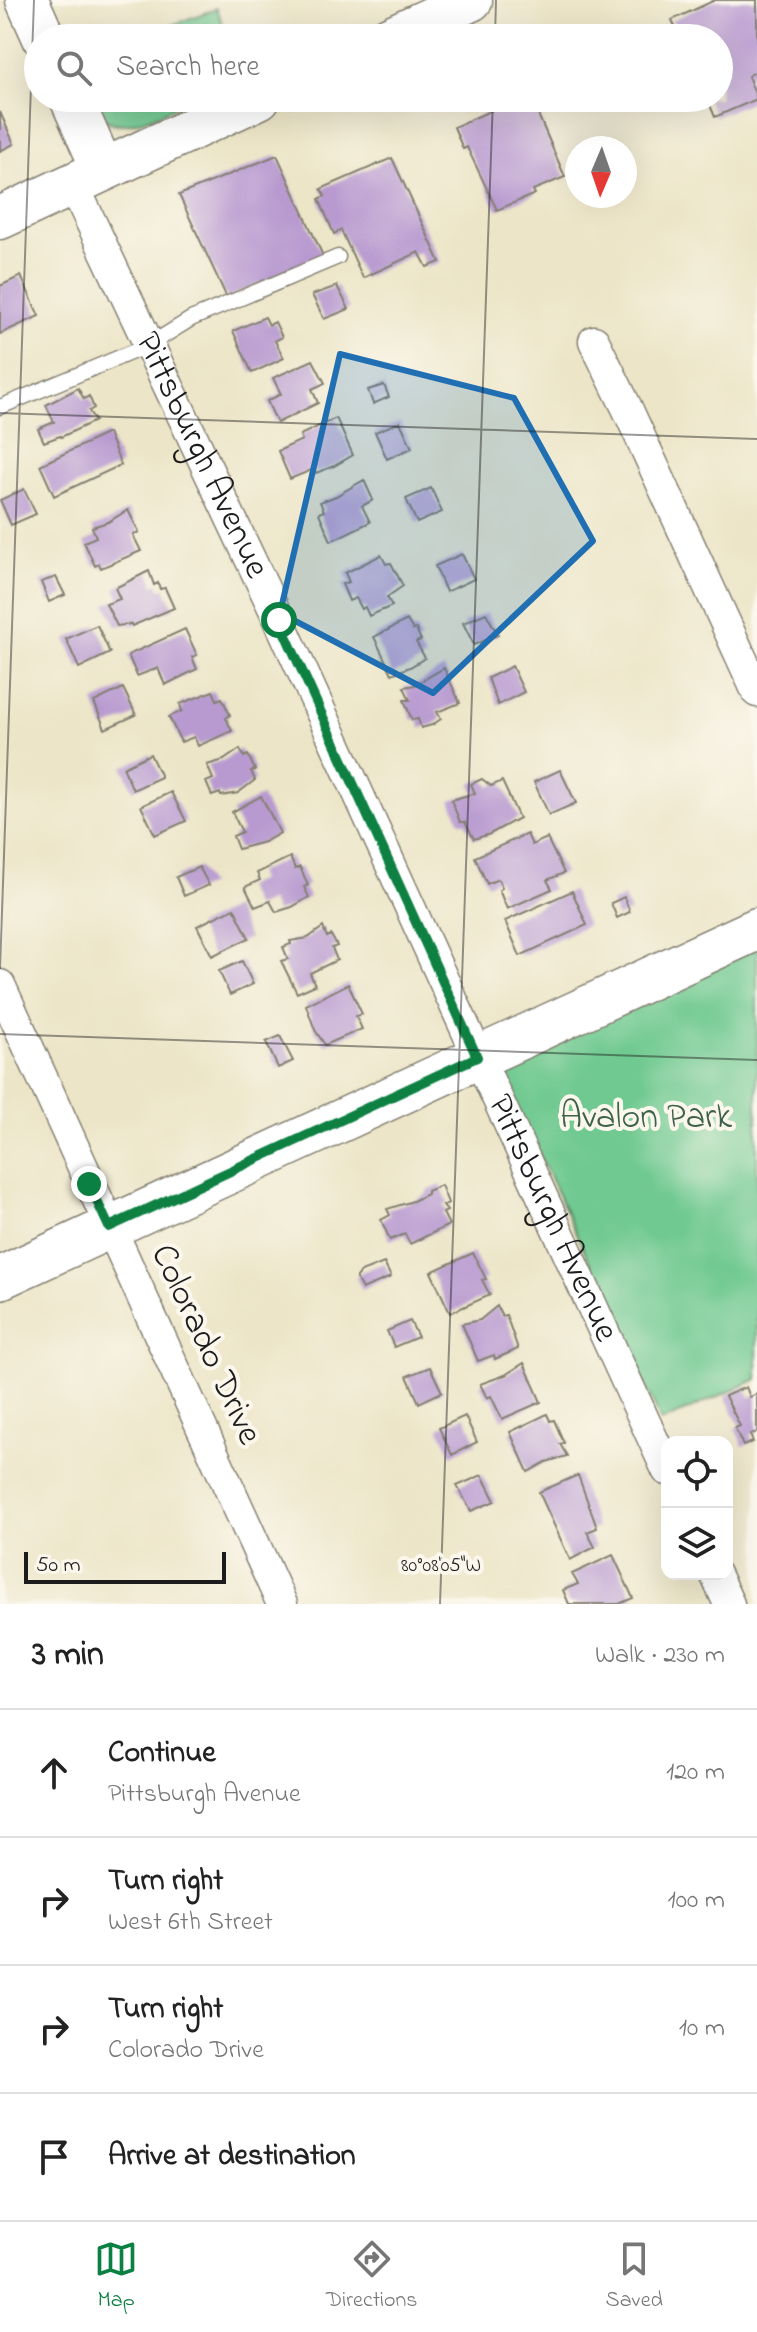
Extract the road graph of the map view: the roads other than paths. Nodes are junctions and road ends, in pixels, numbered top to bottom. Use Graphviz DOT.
graph roads {
  1 [pos="27,0"];
  2 [pos="471,0"];
  3 [pos="38,24"];
  4 [pos="419,24"];
  5 [pos="74,112"];
  6 [pos="229,112"];
  7 [pos="88,177"];
  8 [pos="0,218"];
  9 [pos="338,257"];
  10 [pos="594,341"];
  11 [pos="149,345"];
  12 [pos="0,407"];
  13 [pos="757,692"];
  14 [pos="757,929"];
  15 [pos="0,985"];
  16 [pos="477,1057"];
  17 [pos="109,1227"];
  18 [pos="0,1278"];
  19 [pos="661,1457"];
  20 [pos="718,1580"];
  21 [pos="282,1604"];
  22 [pos="729,1604"];
  1 -- 3 [label="street"];
  2 -- 4 [label="street"];
  5 -- 7 [label="street, Pittsburgh Avenue"];
  6 -- 7 [label="street"];
  7 -- 8 [label="street"];
  7 -- 11 [label="street, Pittsburgh Avenue"];
  9 -- 11 [label="lane"];
  10 -- 13 [label="street"];
  11 -- 12 [label="lane"];
  11 -- 16 [label="street, Pittsburgh Avenue"];
  14 -- 16 [label="street"];
  15 -- 17 [label="street, Colorado Drive"];
  16 -- 17 [label="street"];
  16 -- 19 [label="street, Pittsburgh Avenue"];
  17 -- 18 [label="street"];
  17 -- 21 [label="street, Colorado Drive"];
  20 -- 22 [label="street"];
}
